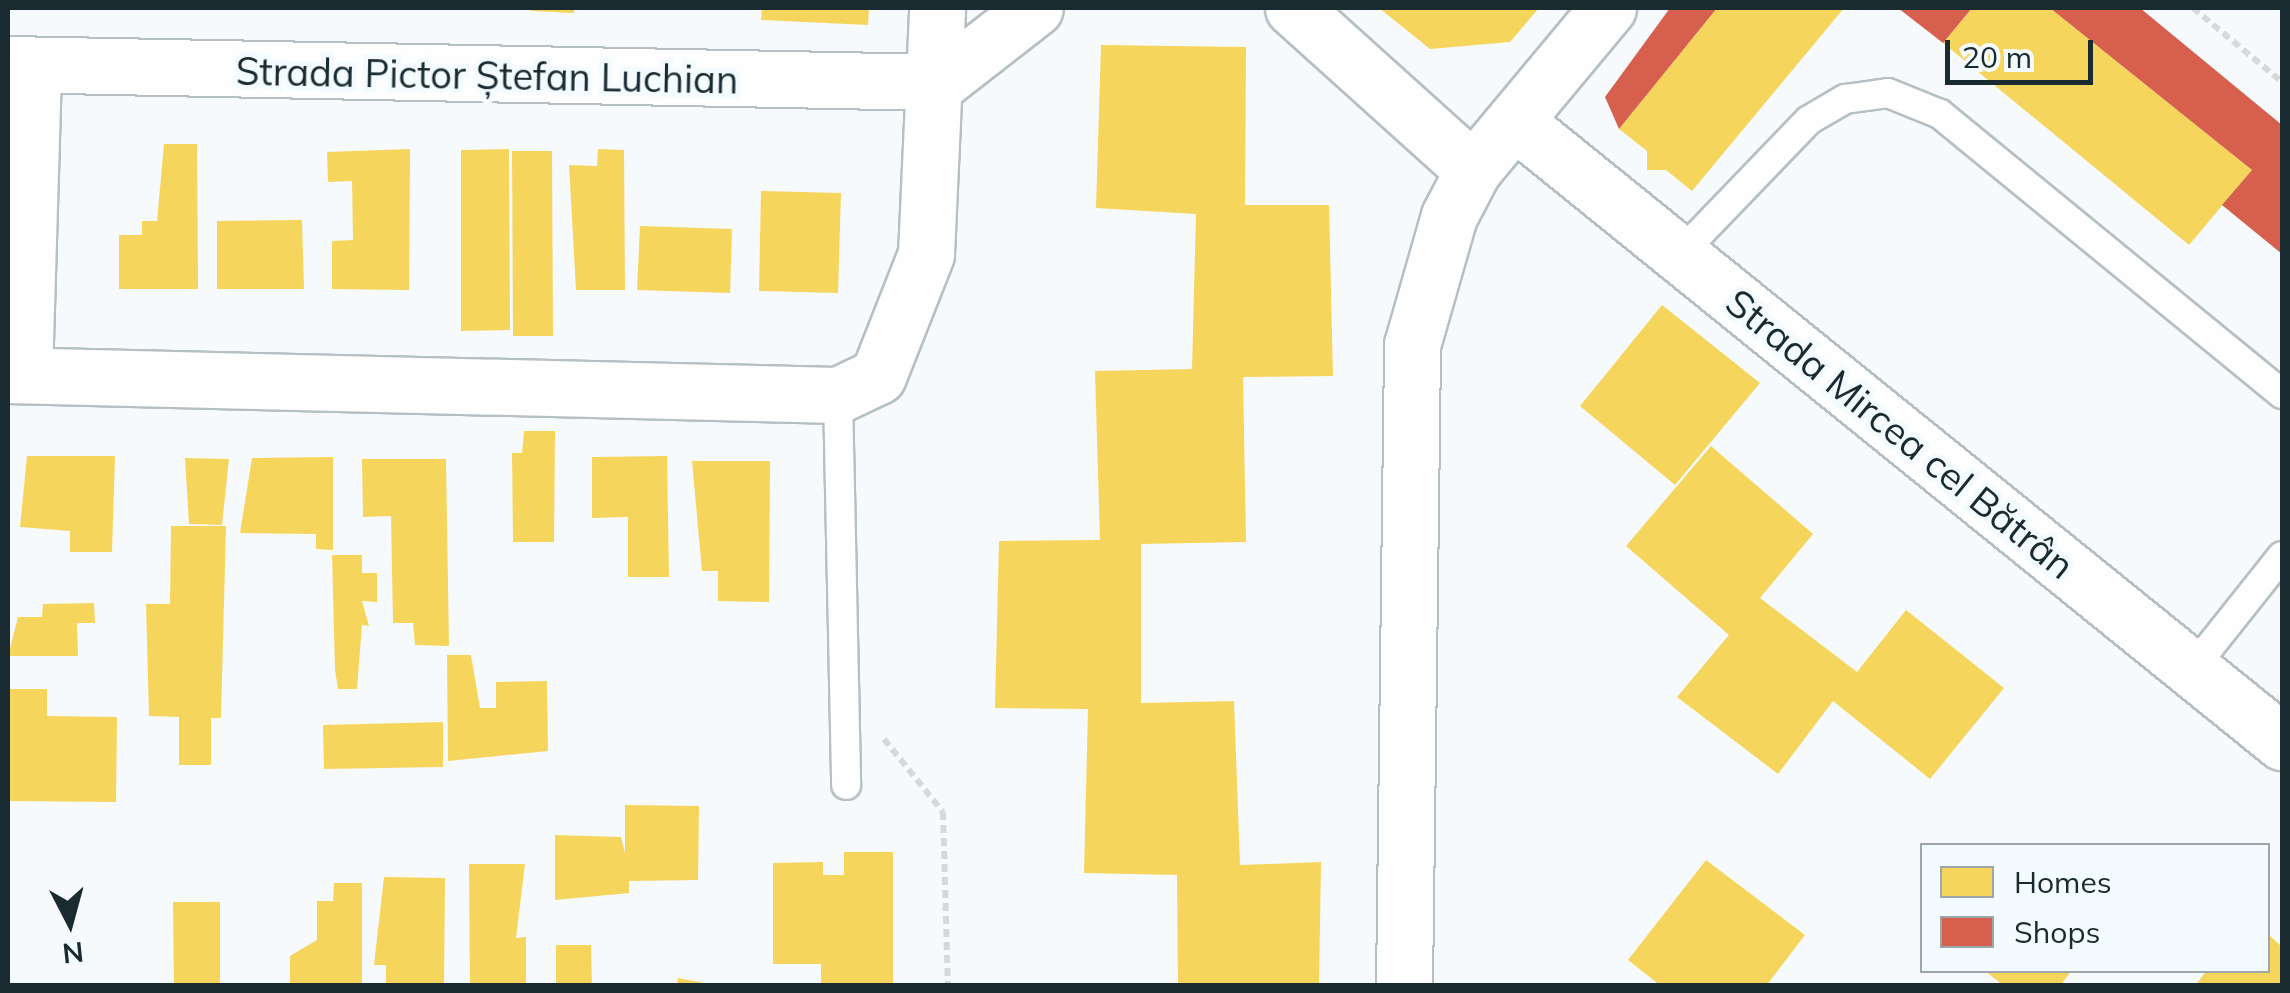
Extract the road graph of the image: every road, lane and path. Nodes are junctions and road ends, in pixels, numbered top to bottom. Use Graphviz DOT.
graph roads {
  1 [pos="936,8"];
  2 [pos="1035,8"];
  3 [pos="1293,8"];
  4 [pos="1608,8"];
  5 [pos="2193,8"];
  6 [pos="20,65"];
  7 [pos="940,82"];
  8 [pos="2282,82"];
  9 [pos="1518,124"];
  10 [pos="1473,170"];
  11 [pos="1679,256"];
  12 [pos="16,375"];
  13 [pos="2282,394"];
  14 [pos="838,395"];
  15 [pos="2282,556"];
  16 [pos="2192,669"];
  17 [pos="844,693"];
  18 [pos="2282,742"];
  19 [pos="846,784"];
  20 [pos="948,986"];
  21 [pos="1404,986"];
  1 -- 7 [label="street"];
  2 -- 7 [label="street"];
  3 -- 10 [label="street"];
  4 -- 9 [label="street"];
  5 -- 8 [label="path"];
  6 -- 7 [label="street, Strada Pictor Ștefan Luchian"];
  6 -- 12 [label="street, Strada Pictor Ștefan Luchian"];
  7 -- 14 [label="street"];
  9 -- 10 [label="street"];
  9 -- 11 [label="street, Strada Mircea cel Bătrân"];
  10 -- 21 [label="street"];
  11 -- 13 [label="lane"];
  11 -- 16 [label="street, Strada Mircea cel Bătrân"];
  12 -- 14 [label="street, Strada Pictor Ștefan Luchian"];
  14 -- 17 [label="lane"];
  15 -- 16 [label="lane"];
  16 -- 18 [label="street, Strada Mircea cel Bătrân"];
  17 -- 19 [label="lane"];
  17 -- 20 [label="path"];
}
